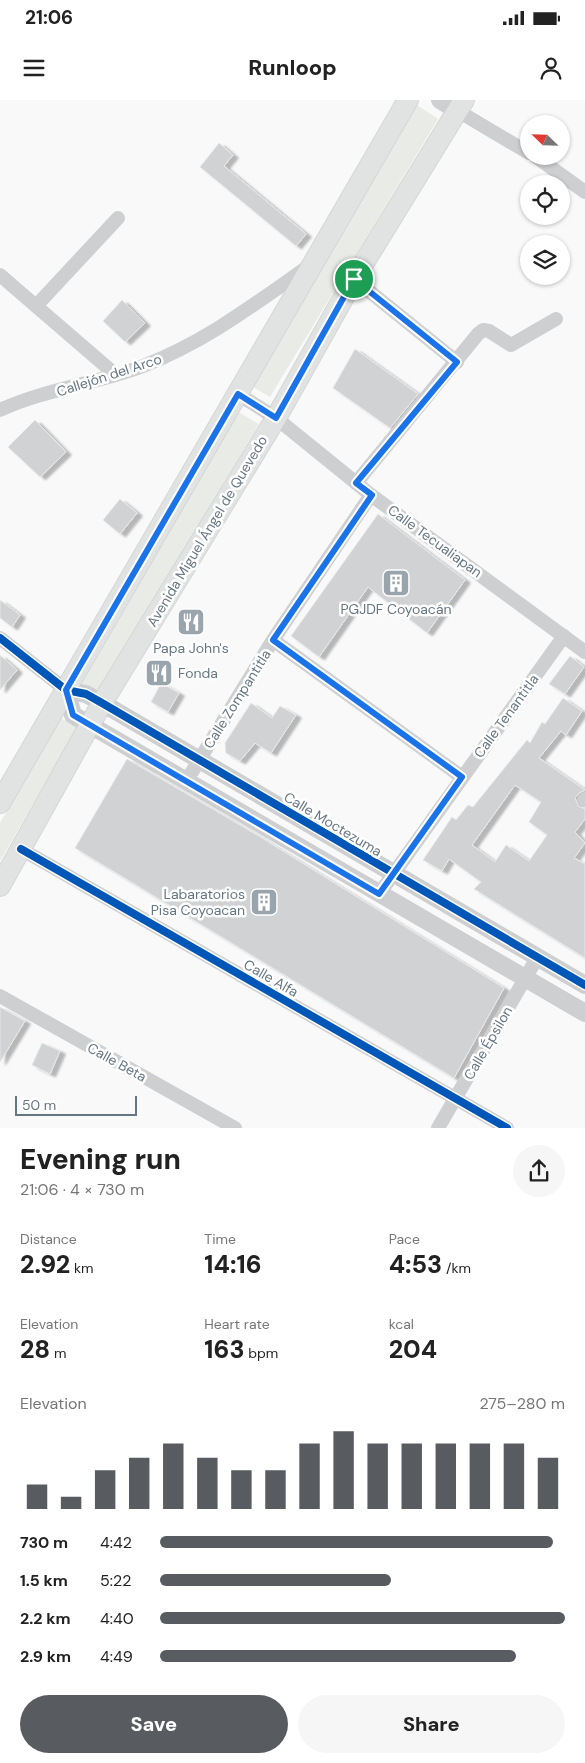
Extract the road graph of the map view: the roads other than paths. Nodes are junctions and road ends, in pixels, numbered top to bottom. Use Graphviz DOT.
graph roads {
  1 [pos="408,100"];
  2 [pos="440,100"];
  3 [pos="461,106"];
  4 [pos="520,146"];
  5 [pos="548,165"];
  6 [pos="585,192"];
  7 [pos="118,218"];
  8 [pos="314,263"];
  9 [pos="0,274"];
  10 [pos="354,279"];
  11 [pos="36,306"];
  12 [pos="556,319"];
  13 [pos="457,362"];
  14 [pos="116,375"];
  15 [pos="238,394"];
  16 [pos="0,410"];
  17 [pos="276,418"];
  18 [pos="356,483"];
  19 [pos="372,495"];
  20 [pos="564,636"];
  21 [pos="0,638"];
  22 [pos="273,640"];
  23 [pos="585,652"];
  24 [pos="66,690"];
  25 [pos="102,703"];
  26 [pos="90,725"];
  27 [pos="199,760"];
  28 [pos="462,777"];
  29 [pos="187,780"];
  30 [pos="0,803"];
  31 [pos="21,850"];
  32 [pos="394,874"];
  33 [pos="0,886"];
  34 [pos="379,894"];
  35 [pos="537,958"];
  36 [pos="525,979"];
  37 [pos="585,985"];
  38 [pos="0,996"];
  39 [pos="585,1013"];
  40 [pos="456,1098"];
  41 [pos="235,1128"];
  42 [pos="438,1128"];
  43 [pos="507,1128"];
  1 -- 8 [label="main road"];
  2 -- 3 [label="street"];
  3 -- 4 [label="street"];
  3 -- 10 [label="main road, Avenida Miguel Ángel de Quevedo"];
  5 -- 6 [label="street"];
  7 -- 11 [label="street"];
  8 -- 14 [label="street, Callejón del Arco"];
  8 -- 15 [label="main road"];
  9 -- 11 [label="street"];
  10 -- 13 [label="street"];
  10 -- 17 [label="main road, Avenida Miguel Ángel de Quevedo"];
  11 -- 14 [label="street"];
  12 -- 13 [label="street"];
  13 -- 18 [label="street"];
  14 -- 16 [label="street, Callejón del Arco"];
  15 -- 17 [label="street, Calle Tecualiapan"];
  15 -- 24 [label="main road"];
  17 -- 18 [label="street, Calle Tecualiapan"];
  17 -- 25 [label="main road, Avenida Miguel Ángel de Quevedo"];
  18 -- 19 [label="street, Calle Tecualiapan"];
  19 -- 20 [label="street, Calle Tecualiapan"];
  19 -- 22 [label="street, Calle Zompantitla"];
  20 -- 23 [label="street, Calle Tecualiapan"];
  20 -- 28 [label="street, Calle Tenantitla"];
  21 -- 24 [label="street"];
  22 -- 27 [label="street, Calle Zompantitla"];
  22 -- 28 [label="street"];
  24 -- 25 [label="street, Calle Moctezuma"];
  24 -- 26 [label="street"];
  24 -- 30 [label="main road"];
  25 -- 26 [label="main road, Avenida Miguel Ángel de Quevedo"];
  25 -- 27 [label="street, Calle Moctezuma"];
  26 -- 29 [label="street"];
  26 -- 31 [label="main road, Avenida Miguel Ángel de Quevedo"];
  27 -- 29 [label="street, Calle Zompantitla"];
  27 -- 32 [label="street, Calle Moctezuma"];
  28 -- 32 [label="street, Calle Tenantitla"];
  29 -- 34 [label="street"];
  31 -- 33 [label="main road, Avenida Miguel Ángel de Quevedo"];
  31 -- 40 [label="street, Calle Alfa"];
  32 -- 34 [label="street, Calle Tenantitla"];
  32 -- 35 [label="street, Calle Moctezuma"];
  34 -- 36 [label="street"];
  35 -- 36 [label="street, Calle Épsilon"];
  35 -- 37 [label="street, Calle Moctezuma"];
  36 -- 39 [label="street"];
  36 -- 40 [label="street, Calle Épsilon"];
  38 -- 41 [label="street, Calle Beta"];
  40 -- 42 [label="street, Calle Épsilon"];
  40 -- 43 [label="street, Calle Alfa"];
}
